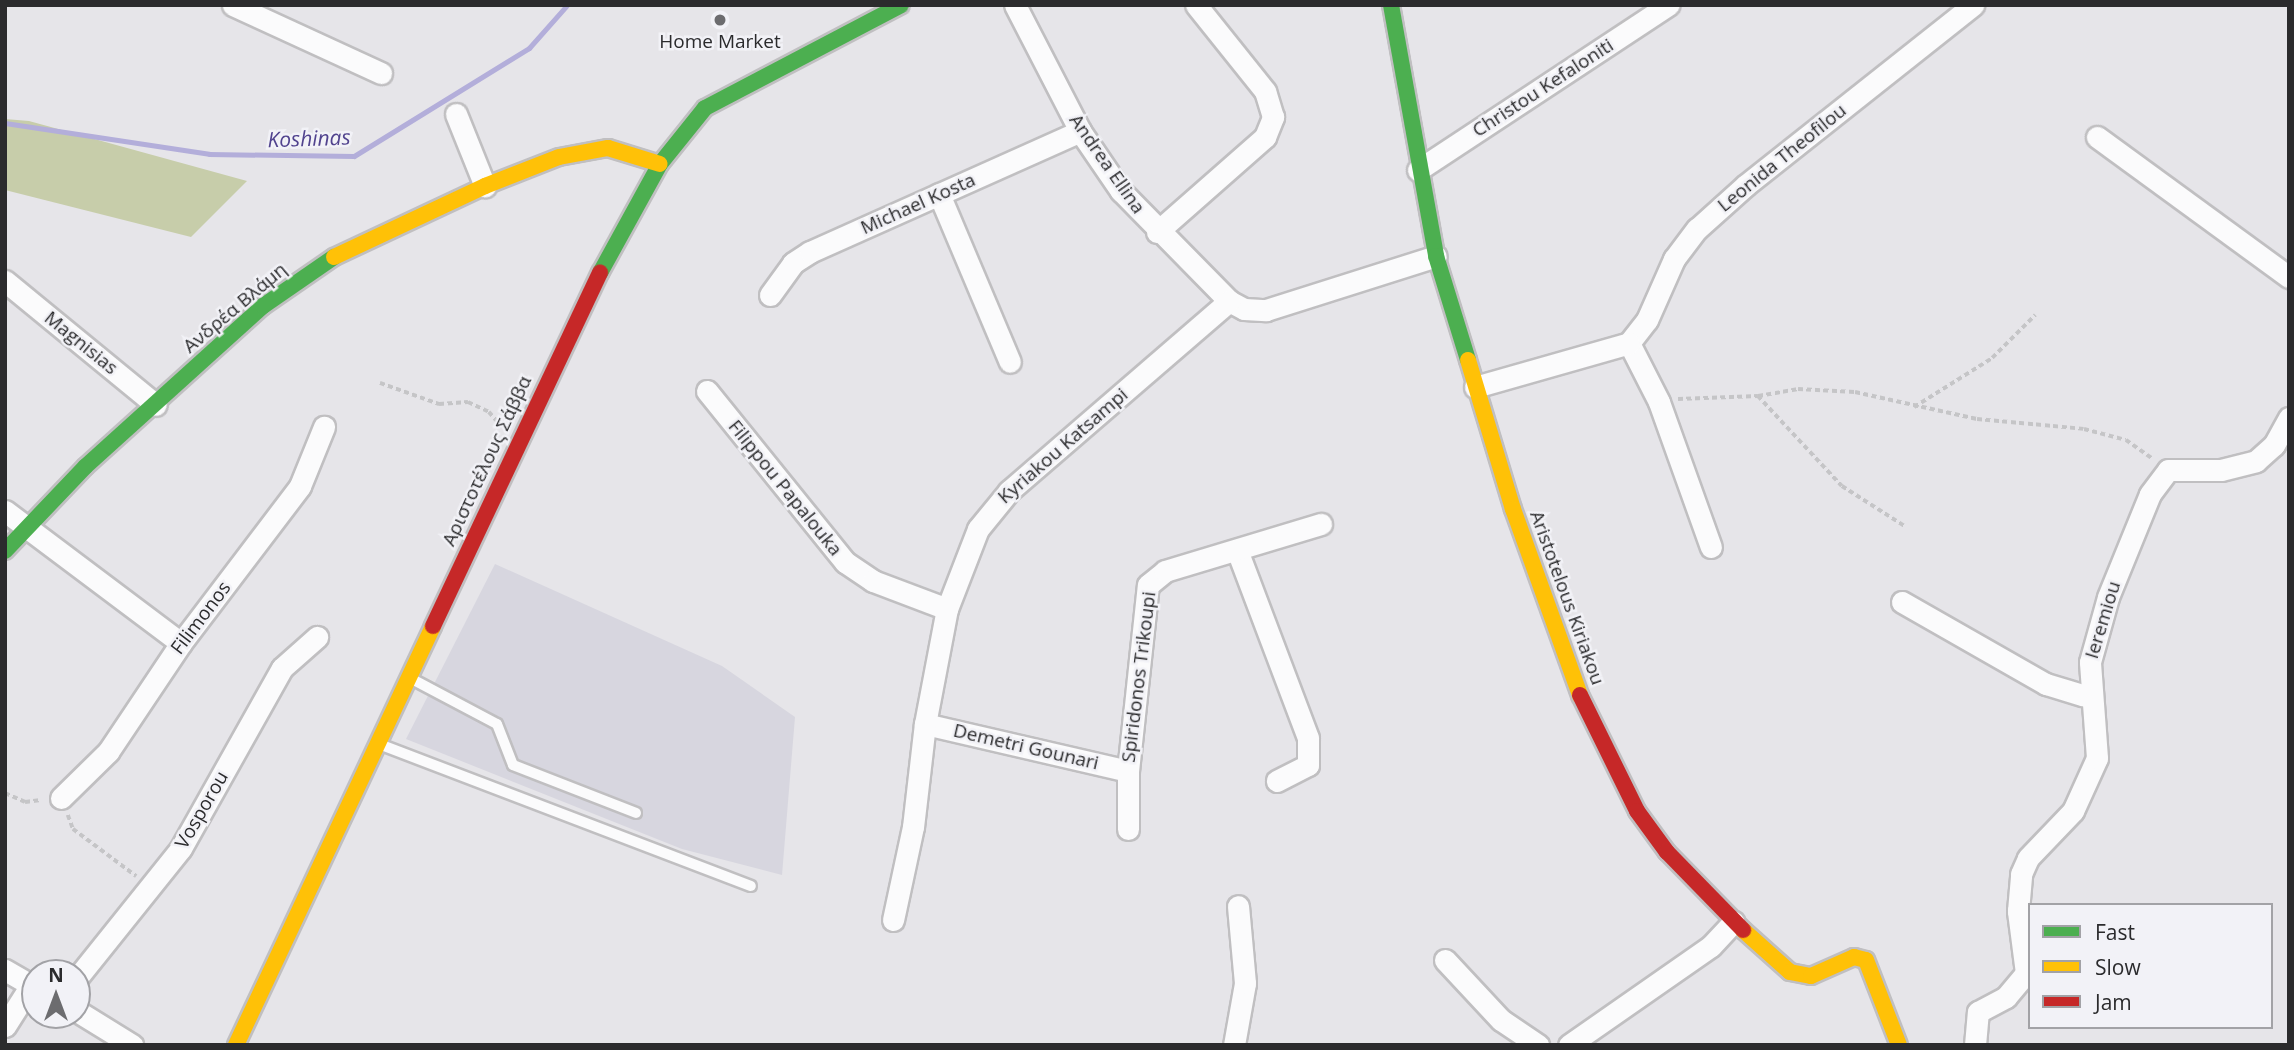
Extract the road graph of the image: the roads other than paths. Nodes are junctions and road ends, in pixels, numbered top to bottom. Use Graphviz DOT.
graph roads {
  1 [pos="233,5"];
  2 [pos="901,5"];
  3 [pos="1015,5"];
  4 [pos="1196,5"];
  5 [pos="1391,5"];
  6 [pos="1668,5"];
  7 [pos="1973,5"];
  8 [pos="381,73"];
  9 [pos="456,114"];
  10 [pos="1080,131"];
  11 [pos="2097,138"];
  12 [pos="660,164"];
  13 [pos="1418,170"];
  14 [pos="485,186"];
  15 [pos="939,194"];
  16 [pos="1157,232"];
  17 [pos="1436,256"];
  18 [pos="2289,277"];
  19 [pos="5,281"];
  20 [pos="770,295"];
  21 [pos="1229,301"];
  22 [pos="1629,342"];
  23 [pos="1010,362"];
  24 [pos="1475,387"];
  25 [pos="707,391"];
  26 [pos="156,405"];
  27 [pos="2289,418"];
  28 [pos="324,427"];
  29 [pos="5,511"];
  30 [pos="1321,524"];
  31 [pos="23,528"];
  32 [pos="1711,547"];
  33 [pos="1237,550"];
  34 [pos="5,551"];
  35 [pos="1902,602"];
  36 [pos="947,609"];
  37 [pos="317,637"];
  38 [pos="181,643"];
  39 [pos="410,678"];
  40 [pos="2091,693"];
  41 [pos="925,724"];
  42 [pos="379,744"];
  43 [pos="1128,771"];
  44 [pos="1277,781"];
  45 [pos="61,797"];
  46 [pos="636,813"];
  47 [pos="1128,829"];
  48 [pos="751,886"];
  49 [pos="1238,905"];
  50 [pos="893,920"];
  51 [pos="1733,922"];
  52 [pos="1445,960"];
  53 [pos="91,961"];
  54 [pos="5,970"];
  55 [pos="21,979"];
  56 [pos="21,1003"];
  57 [pos="91,1020"];
  58 [pos="5,1026"];
  59 [pos="132,1045"];
  60 [pos="236,1045"];
  61 [pos="1234,1045"];
  62 [pos="1538,1045"];
  63 [pos="1569,1045"];
  64 [pos="1899,1045"];
  65 [pos="1975,1045"];
  1 -- 8 [label="street"];
  2 -- 12 [label="street, Αριστοτέλους Σάββα"];
  3 -- 10 [label="street, Andrea Ellina"];
  4 -- 16 [label="street"];
  5 -- 13 [label="street, Aristotelous Kiriakou"];
  6 -- 13 [label="street, Christou Kefaloniti"];
  7 -- 22 [label="street, Leonida Theofilou"];
  9 -- 14 [label="street"];
  10 -- 15 [label="street, Michael Kosta"];
  10 -- 16 [label="street, Andrea Ellina"];
  11 -- 18 [label="street"];
  12 -- 14 [label="street, Ανδρέα Βλάμη"];
  12 -- 39 [label="street, Αριστοτέλους Σάββα"];
  13 -- 17 [label="street, Aristotelous Kiriakou"];
  14 -- 26 [label="street, Ανδρέα Βλάμη"];
  15 -- 20 [label="street, Michael Kosta"];
  15 -- 23 [label="street"];
  16 -- 21 [label="street, Andrea Ellina"];
  17 -- 21 [label="street"];
  17 -- 24 [label="street, Aristotelous Kiriakou"];
  19 -- 26 [label="street, Magnisias"];
  21 -- 36 [label="street, Kyriakou Katsampi"];
  22 -- 24 [label="street"];
  22 -- 32 [label="street"];
  24 -- 51 [label="street, Aristotelous Kiriakou"];
  25 -- 36 [label="street, Filippou Papalouka"];
  26 -- 31 [label="street, Ανδρέα Βλάμη"];
  27 -- 40 [label="street, Ieremiou"];
  28 -- 38 [label="street, Filimonos"];
  29 -- 31 [label="street"];
  30 -- 33 [label="street, Spiridonos Trikoupi"];
  31 -- 34 [label="street, Ανδρέα Βλάμη"];
  31 -- 38 [label="street"];
  33 -- 43 [label="street, Spiridonos Trikoupi"];
  33 -- 44 [label="street"];
  35 -- 40 [label="street"];
  36 -- 41 [label="street, Kyriakou Katsampi"];
  37 -- 53 [label="street, Vosporou"];
  38 -- 45 [label="street, Filimonos"];
  39 -- 42 [label="street, Αριστοτέλους Σάββα"];
  39 -- 46 [label="lane"];
  40 -- 65 [label="street, Ieremiou"];
  41 -- 43 [label="street, Demetri Gounari"];
  41 -- 50 [label="street, Kyriakou Katsampi"];
  42 -- 48 [label="lane"];
  42 -- 60 [label="street, Αριστοτέλους Σάββα"];
  43 -- 47 [label="street, Spiridonos Trikoupi"];
  49 -- 61 [label="street"];
  51 -- 63 [label="street"];
  51 -- 64 [label="street, Aristotelous Kiriakou"];
  52 -- 62 [label="street"];
  54 -- 55 [label="street"];
  56 -- 58 [label="street"];
  57 -- 59 [label="street"];
}
